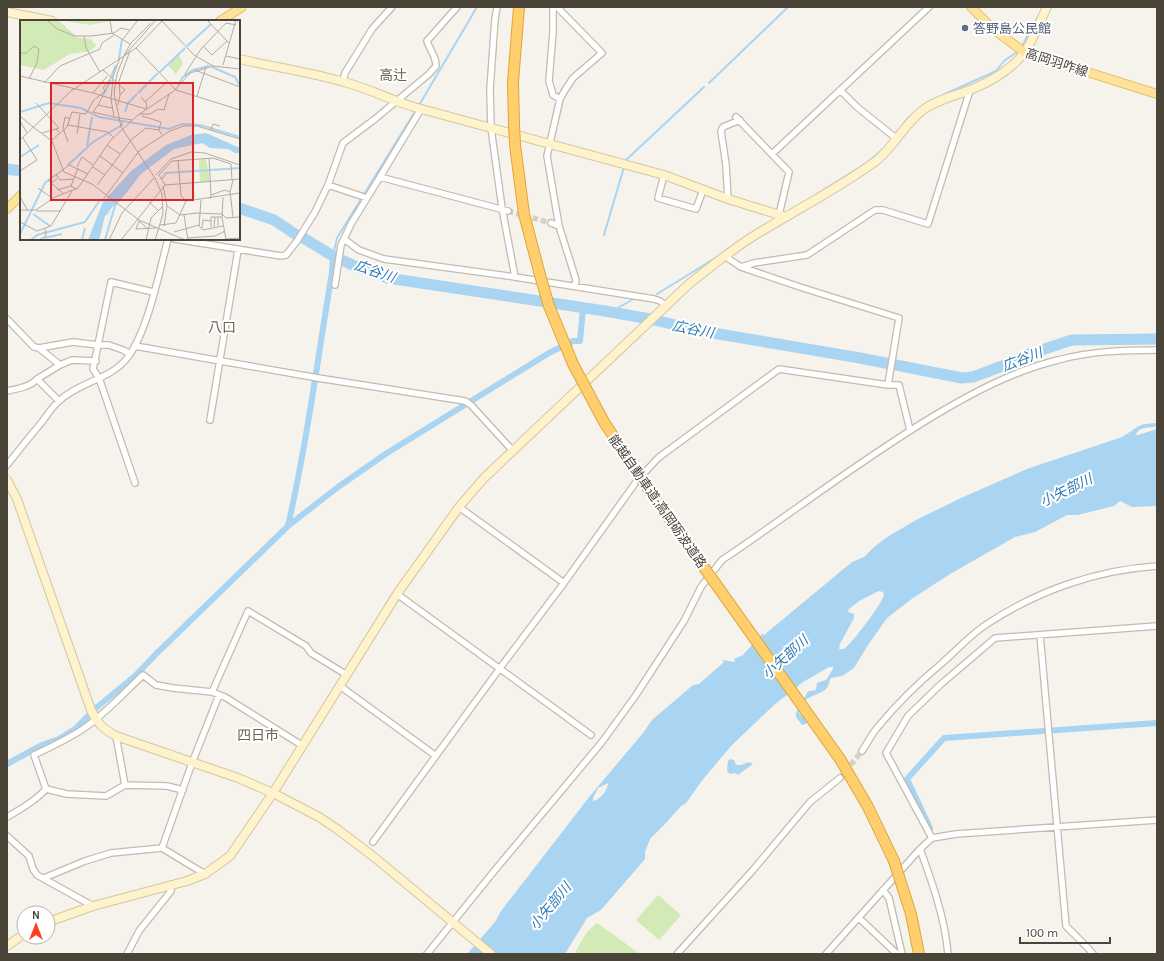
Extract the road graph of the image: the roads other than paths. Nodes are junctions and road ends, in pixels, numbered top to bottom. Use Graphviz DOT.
graph roads {
  1 [pos="242,7"];
  2 [pos="392,7"];
  3 [pos="457,7"];
  4 [pos="497,7"];
  5 [pos="519,7"];
  6 [pos="553,7"];
  7 [pos="557,7"];
  8 [pos="929,7"];
  9 [pos="971,7"];
  10 [pos="1047,7"];
  11 [pos="7,12"];
  12 [pos="47,20"];
  13 [pos="222,20"];
  14 [pos="1024,52"];
  15 [pos="240,59"];
  16 [pos="343,81"];
  17 [pos="840,90"];
  18 [pos="970,90"];
  19 [pos="1157,94"];
  20 [pos="560,99"];
  21 [pos="395,102"];
  22 [pos="418,108"];
  23 [pos="491,128"];
  24 [pos="895,137"];
  25 [pos="549,143"];
  26 [pos="772,154"];
  27 [pos="664,175"];
  28 [pos="380,176"];
  29 [pos="328,185"];
  30 [pos="703,190"];
  31 [pos="20,196"];
  32 [pos="366,198"];
  33 [pos="728,199"];
  34 [pos="502,208"];
  35 [pos="7,209"];
  36 [pos="508,211"];
  37 [pos="782,216"];
  38 [pos="551,223"];
  39 [pos="560,226"];
  40 [pos="344,239"];
  41 [pos="168,240"];
  42 [pos="181,240"];
  43 [pos="238,250"];
  44 [pos="727,256"];
  45 [pos="741,267"];
  46 [pos="515,277"];
  47 [pos="335,285"];
  48 [pos="575,286"];
  49 [pos="153,292"];
  50 [pos="663,309"];
  51 [pos="7,319"];
  52 [pos="98,345"];
  53 [pos="135,346"];
  54 [pos="39,348"];
  55 [pos="1157,350"];
  56 [pos="130,354"];
  57 [pos="220,360"];
  58 [pos="96,362"];
  59 [pos="60,365"];
  60 [pos="99,378"];
  61 [pos="37,379"];
  62 [pos="888,385"];
  63 [pos="7,392"];
  64 [pos="59,401"];
  65 [pos="210,420"];
  66 [pos="910,430"];
  67 [pos="513,450"];
  68 [pos="7,464"];
  69 [pos="7,480"];
  70 [pos="135,483"];
  71 [pos="459,507"];
  72 [pos="1157,566"];
  73 [pos="564,583"];
  74 [pos="398,594"];
  75 [pos="1157,626"];
  76 [pos="1040,635"];
  77 [pos="500,668"];
  78 [pos="347,675"];
  79 [pos="340,686"];
  80 [pos="212,692"];
  81 [pos="219,695"];
  82 [pos="93,715"];
  83 [pos="592,735"];
  84 [pos="116,736"];
  85 [pos="303,746"];
  86 [pos="862,751"];
  87 [pos="436,756"];
  88 [pos="192,763"];
  89 [pos="840,778"];
  90 [pos="125,785"];
  91 [pos="46,789"];
  92 [pos="183,790"];
  93 [pos="273,793"];
  94 [pos="7,817"];
  95 [pos="1157,820"];
  96 [pos="1057,827"];
  97 [pos="7,836"];
  98 [pos="932,838"];
  99 [pos="373,842"];
  100 [pos="162,848"];
  101 [pos="920,849"];
  102 [pos="205,874"];
  103 [pos="44,878"];
  104 [pos="170,886"];
  105 [pos="883,890"];
  106 [pos="92,906"];
  107 [pos="859,918"];
  108 [pos="56,919"];
  109 [pos="454,924"];
  110 [pos="16,940"];
  111 [pos="7,946"];
  112 [pos="127,954"];
  113 [pos="427,954"];
  114 [pos="491,954"];
  115 [pos="677,954"];
  116 [pos="826,954"];
  117 [pos="897,954"];
  118 [pos="902,954"];
  119 [pos="919,954"];
  120 [pos="948,954"];
  121 [pos="1093,954"];
  1 -- 13 [label="main road"];
  2 -- 16 [label="street"];
  3 -- 21 [label="street"];
  4 -- 23 [label="street"];
  5 -- 119 [label="highway, 能越自動車道;高岡砺波道路, bridge"];
  6 -- 20 [label="street"];
  7 -- 20 [label="street"];
  8 -- 17 [label="street"];
  9 -- 14 [label="main road, 高岡羽咋線"];
  10 -- 14 [label="street"];
  11 -- 12 [label="street"];
  14 -- 18 [label="street"];
  14 -- 19 [label="main road, 高岡羽咋線"];
  15 -- 16 [label="street"];
  16 -- 21 [label="street"];
  17 -- 24 [label="street"];
  17 -- 26 [label="street"];
  18 -- 24 [label="street"];
  18 -- 45 [label="street"];
  20 -- 25 [label="street"];
  21 -- 22 [label="street"];
  21 -- 29 [label="street"];
  22 -- 23 [label="street"];
  22 -- 28 [label="street"];
  23 -- 25 [label="street"];
  23 -- 34 [label="street"];
  24 -- 37 [label="street"];
  25 -- 27 [label="street"];
  25 -- 39 [label="street"];
  26 -- 33 [label="street"];
  26 -- 37 [label="street"];
  27 -- 30 [label="street"];
  27 -- 30 [label="street"];
  28 -- 32 [label="street"];
  28 -- 34 [label="street"];
  29 -- 32 [label="street"];
  29 -- 43 [label="street"];
  30 -- 33 [label="street"];
  31 -- 35 [label="main road"];
  32 -- 40 [label="street"];
  33 -- 37 [label="street"];
  34 -- 36 [label="street"];
  34 -- 46 [label="street"];
  37 -- 44 [label="street"];
  38 -- 39 [label="street"];
  39 -- 48 [label="street"];
  40 -- 46 [label="street"];
  40 -- 47 [label="street"];
  41 -- 49 [label="street"];
  42 -- 43 [label="street"];
  43 -- 57 [label="street"];
  44 -- 45 [label="street"];
  44 -- 50 [label="street"];
  45 -- 62 [label="street"];
  46 -- 48 [label="street"];
  48 -- 50 [label="street"];
  49 -- 52 [label="street"];
  49 -- 53 [label="street"];
  50 -- 67 [label="street"];
  51 -- 54 [label="street"];
  52 -- 54 [label="street"];
  52 -- 56 [label="street"];
  52 -- 58 [label="street"];
  53 -- 56 [label="street"];
  53 -- 57 [label="street"];
  54 -- 59 [label="street"];
  55 -- 66 [label="street"];
  56 -- 60 [label="street"];
  57 -- 65 [label="street"];
  57 -- 67 [label="street"];
  58 -- 59 [label="street"];
  58 -- 60 [label="street"];
  59 -- 61 [label="street"];
  60 -- 64 [label="street"];
  60 -- 70 [label="street"];
  61 -- 63 [label="street"];
  61 -- 64 [label="street"];
  62 -- 66 [label="street"];
  62 -- 73 [label="street"];
  64 -- 68 [label="street"];
  66 -- 109 [label="street"];
  67 -- 71 [label="street"];
  69 -- 82 [label="street"];
  71 -- 73 [label="street"];
  71 -- 74 [label="street"];
  72 -- 86 [label="street"];
  73 -- 77 [label="street"];
  74 -- 77 [label="street"];
  74 -- 78 [label="street"];
  75 -- 76 [label="street"];
  76 -- 96 [label="street"];
  76 -- 98 [label="street"];
  77 -- 83 [label="street"];
  77 -- 87 [label="street"];
  78 -- 79 [label="street"];
  78 -- 80 [label="street"];
  79 -- 85 [label="street"];
  79 -- 87 [label="street"];
  80 -- 81 [label="street"];
  80 -- 82 [label="street"];
  81 -- 85 [label="street"];
  81 -- 88 [label="street"];
  82 -- 84 [label="street"];
  82 -- 91 [label="street"];
  84 -- 88 [label="street"];
  84 -- 90 [label="street"];
  85 -- 93 [label="street"];
  87 -- 99 [label="street"];
  88 -- 92 [label="street"];
  88 -- 93 [label="street"];
  89 -- 115 [label="street"];
  90 -- 91 [label="street"];
  90 -- 92 [label="street"];
  91 -- 94 [label="street"];
  92 -- 100 [label="street"];
  93 -- 102 [label="street"];
  93 -- 109 [label="street"];
  95 -- 96 [label="street"];
  96 -- 98 [label="street"];
  96 -- 121 [label="street"];
  97 -- 103 [label="street"];
  98 -- 101 [label="street"];
  100 -- 102 [label="street"];
  100 -- 103 [label="street"];
  101 -- 105 [label="street"];
  101 -- 120 [label="street"];
  102 -- 104 [label="street"];
  103 -- 106 [label="street"];
  104 -- 106 [label="street"];
  104 -- 112 [label="street"];
  105 -- 107 [label="street"];
  105 -- 118 [label="street"];
  106 -- 108 [label="street"];
  107 -- 116 [label="street"];
  107 -- 117 [label="street"];
  109 -- 113 [label="street"];
  109 -- 114 [label="street"];
  110 -- 111 [label="street"];
}
